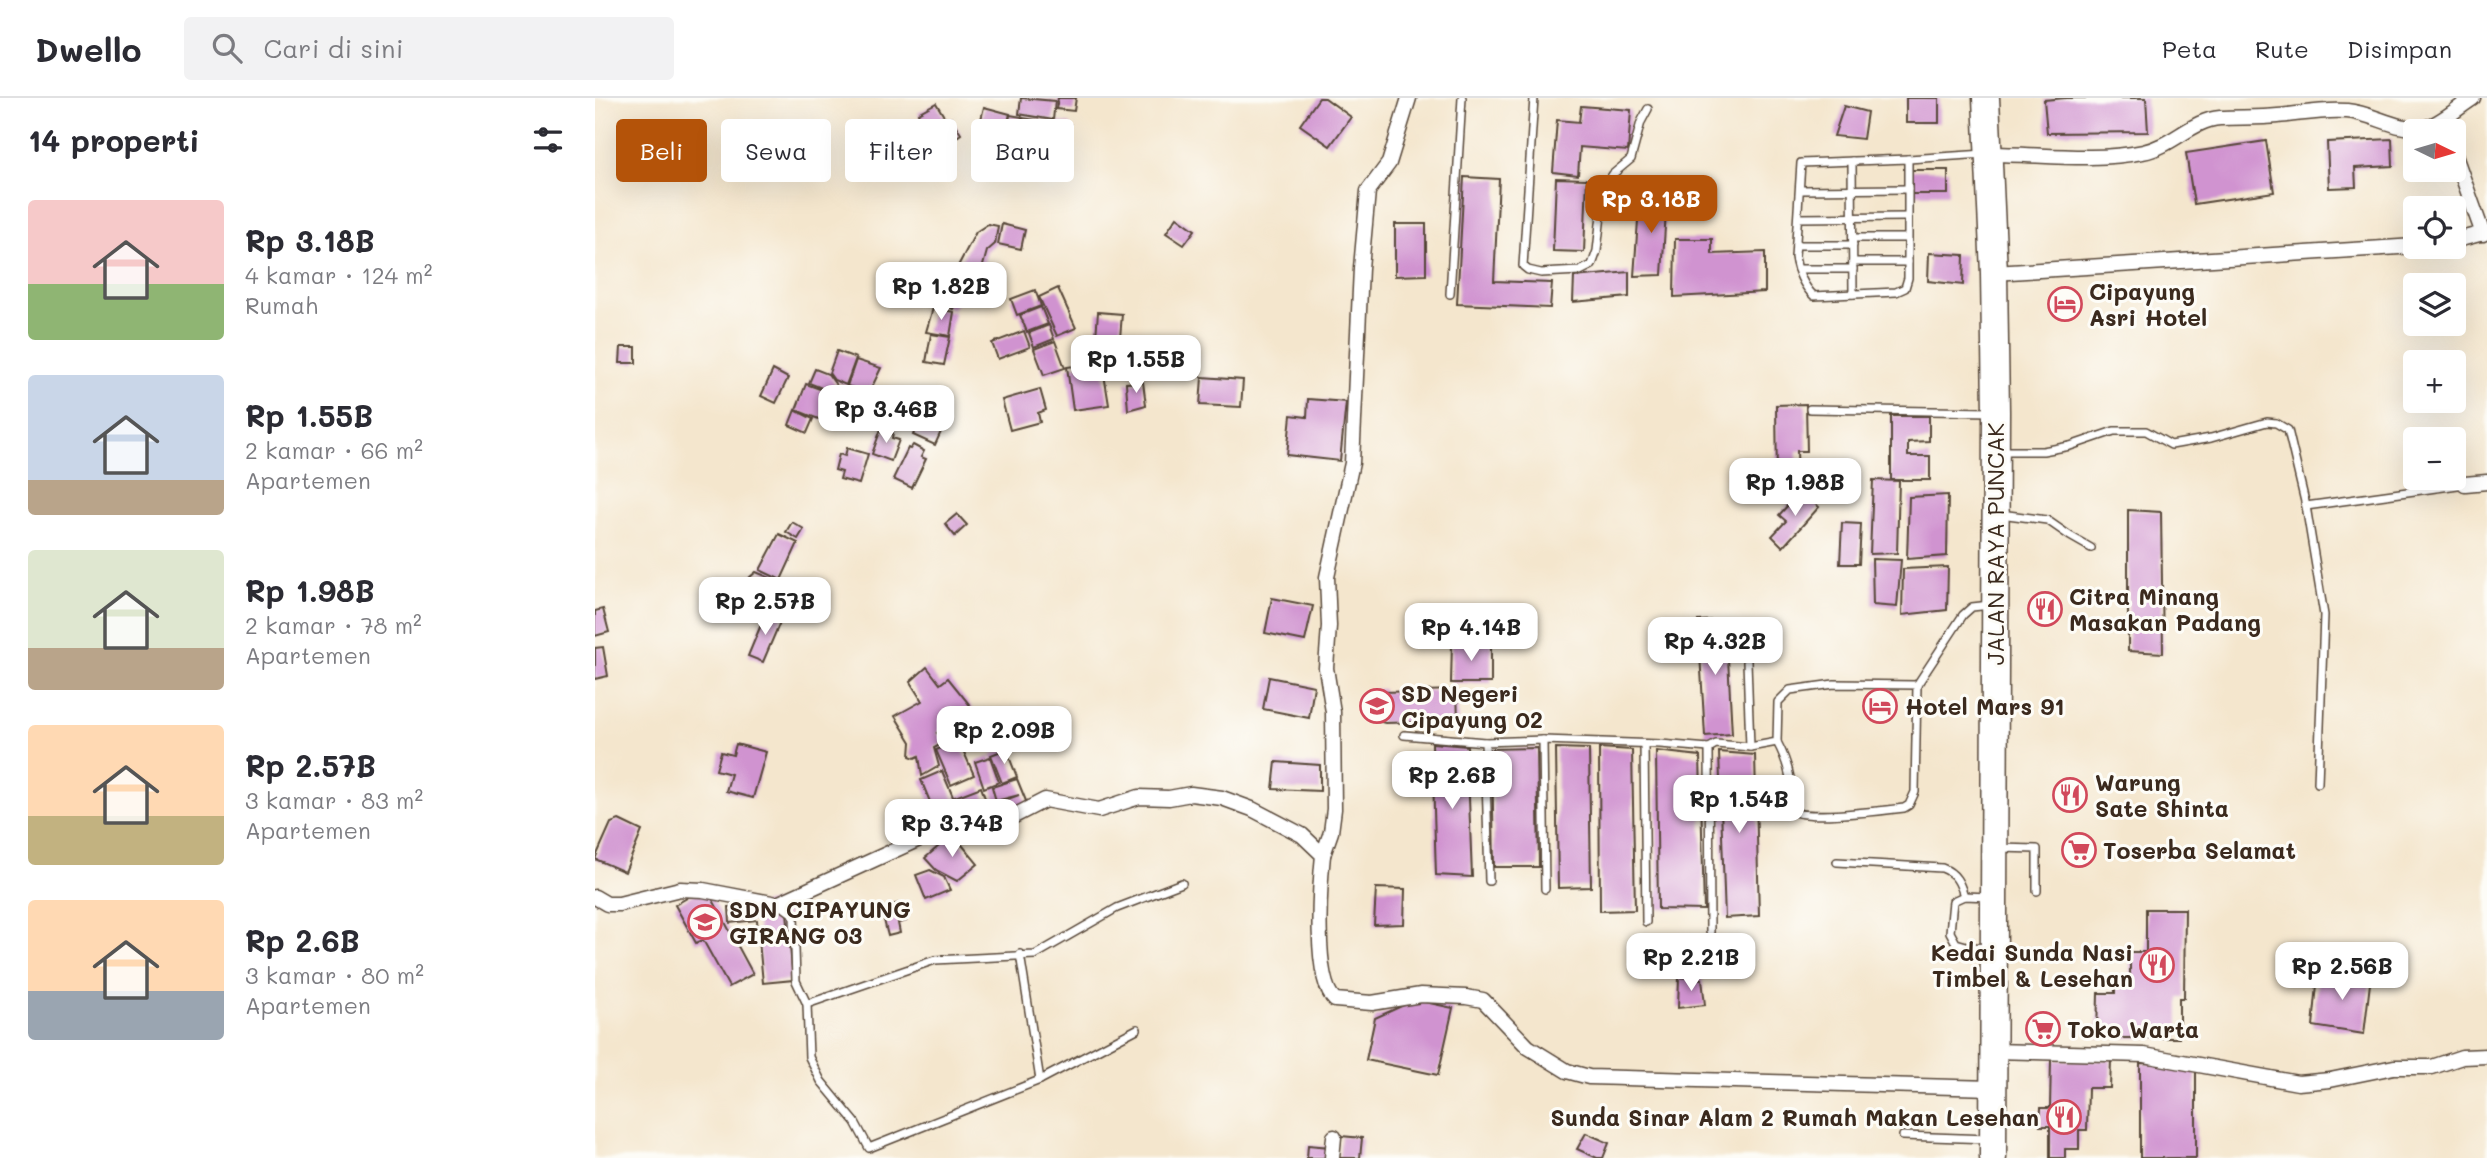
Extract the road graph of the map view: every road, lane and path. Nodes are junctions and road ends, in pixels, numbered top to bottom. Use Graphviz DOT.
graph roads {
  1 [pos="1409,98"];
  2 [pos="1462,98"];
  3 [pos="1534,98"];
  4 [pos="1986,98"];
  5 [pos="2473,98"];
  6 [pos="1649,109"];
  7 [pos="2451,119"];
  8 [pos="2403,126"];
  9 [pos="1989,154"];
  10 [pos="1908,159"];
  11 [pos="1852,161"];
  12 [pos="2465,182"];
  13 [pos="1852,189"];
  14 [pos="1908,189"];
  15 [pos="1800,190"];
  16 [pos="1798,218"];
  17 [pos="1853,218"];
  18 [pos="1907,218"];
  19 [pos="2485,233"];
  20 [pos="1907,238"];
  21 [pos="2466,238"];
  22 [pos="1853,242"];
  23 [pos="1796,245"];
  24 [pos="2403,247"];
  25 [pos="1908,262"];
  26 [pos="1853,266"];
  27 [pos="1798,270"];
  28 [pos="1994,273"];
  29 [pos="1450,294"];
  30 [pos="1853,294"];
  31 [pos="1810,410"];
  32 [pos="1996,412"];
  33 [pos="1995,450"];
  34 [pos="2487,482"];
  35 [pos="2466,484"];
  36 [pos="2422,490"];
  37 [pos="2306,506"];
  38 [pos="1996,514"];
  39 [pos="2091,548"];
  40 [pos="1995,605"];
  41 [pos="1746,633"];
  42 [pos="1917,684"];
  43 [pos="1403,736"];
  44 [pos="1543,740"];
  45 [pos="1485,742"];
  46 [pos="1777,742"];
  47 [pos="1644,744"];
  48 [pos="1750,747"];
  49 [pos="1709,748"];
  50 [pos="2318,783"];
  51 [pos="1995,848"];
  52 [pos="1323,855"];
  53 [pos="1837,862"];
  54 [pos="1489,881"];
  55 [pos="1182,883"];
  56 [pos="1545,889"];
  57 [pos="2037,891"];
  58 [pos="1964,896"];
  59 [pos="595,897"];
  60 [pos="1994,897"];
  61 [pos="778,904"];
  62 [pos="1646,922"];
  63 [pos="1710,932"];
  64 [pos="1993,948"];
  65 [pos="1020,954"];
  66 [pos="807,1004"];
  67 [pos="1137,1029"];
  68 [pos="1993,1051"];
  69 [pos="2487,1056"];
  70 [pos="1040,1080"];
  71 [pos="1992,1088"];
  72 [pos="1903,1136"];
  73 [pos="1334,1137"];
  74 [pos="1993,1149"];
  75 [pos="1332,1158"];
  1 -- 52 [label="street"];
  2 -- 29 [label="lane"];
  3 -- 6 [label="lane"];
  4 -- 9 [label="highway, JALAN RAYA PUNCAK"];
  5 -- 7 [label="street"];
  8 -- 9 [label="street"];
  9 -- 10 [label="lane"];
  9 -- 28 [label="highway, JALAN RAYA PUNCAK"];
  10 -- 11 [label="lane"];
  10 -- 14 [label="lane"];
  11 -- 13 [label="lane"];
  11 -- 15 [label="lane"];
  12 -- 19 [label="street"];
  13 -- 14 [label="lane"];
  13 -- 15 [label="lane"];
  13 -- 17 [label="lane"];
  14 -- 18 [label="lane"];
  15 -- 16 [label="lane"];
  16 -- 17 [label="lane"];
  16 -- 23 [label="lane"];
  17 -- 18 [label="lane"];
  17 -- 22 [label="lane"];
  18 -- 20 [label="lane"];
  19 -- 21 [label="street"];
  20 -- 22 [label="lane"];
  20 -- 25 [label="lane"];
  22 -- 23 [label="lane"];
  22 -- 26 [label="lane"];
  23 -- 27 [label="lane"];
  24 -- 28 [label="street"];
  25 -- 26 [label="lane"];
  25 -- 30 [label="lane"];
  26 -- 27 [label="lane"];
  26 -- 30 [label="lane"];
  27 -- 30 [label="lane"];
  28 -- 32 [label="highway, JALAN RAYA PUNCAK"];
  31 -- 32 [label="lane"];
  32 -- 33 [label="highway, JALAN RAYA PUNCAK"];
  33 -- 37 [label="lane"];
  33 -- 38 [label="highway, JALAN RAYA PUNCAK"];
  34 -- 35 [label="street"];
  36 -- 37 [label="lane"];
  37 -- 50 [label="lane"];
  38 -- 39 [label="lane"];
  38 -- 40 [label="highway, JALAN RAYA PUNCAK"];
  40 -- 42 [label="lane"];
  40 -- 51 [label="highway, JALAN RAYA PUNCAK"];
  41 -- 48 [label="lane"];
  42 -- 46 [label="lane"];
  42 -- 46 [label="lane"];
  43 -- 45 [label="lane"];
  44 -- 45 [label="lane"];
  44 -- 47 [label="lane"];
  44 -- 56 [label="lane"];
  45 -- 54 [label="lane"];
  46 -- 48 [label="lane"];
  47 -- 49 [label="lane"];
  47 -- 62 [label="lane"];
  48 -- 49 [label="lane"];
  49 -- 63 [label="lane"];
  51 -- 57 [label="lane"];
  51 -- 60 [label="highway, JALAN RAYA PUNCAK"];
  52 -- 61 [label="street"];
  52 -- 71 [label="street"];
  53 -- 58 [label="lane"];
  55 -- 65 [label="lane"];
  58 -- 60 [label="lane"];
  58 -- 64 [label="lane"];
  59 -- 61 [label="street"];
  60 -- 64 [label="highway, JALAN RAYA PUNCAK"];
  61 -- 66 [label="lane"];
  64 -- 68 [label="highway, JALAN RAYA PUNCAK"];
  65 -- 66 [label="lane"];
  65 -- 70 [label="lane"];
  66 -- 70 [label="lane"];
  67 -- 70 [label="lane"];
  68 -- 69 [label="street"];
  68 -- 71 [label="highway, JALAN RAYA PUNCAK"];
  71 -- 74 [label="highway, JALAN RAYA PUNCAK"];
  72 -- 74 [label="lane"];
  73 -- 75 [label="street"];
}
